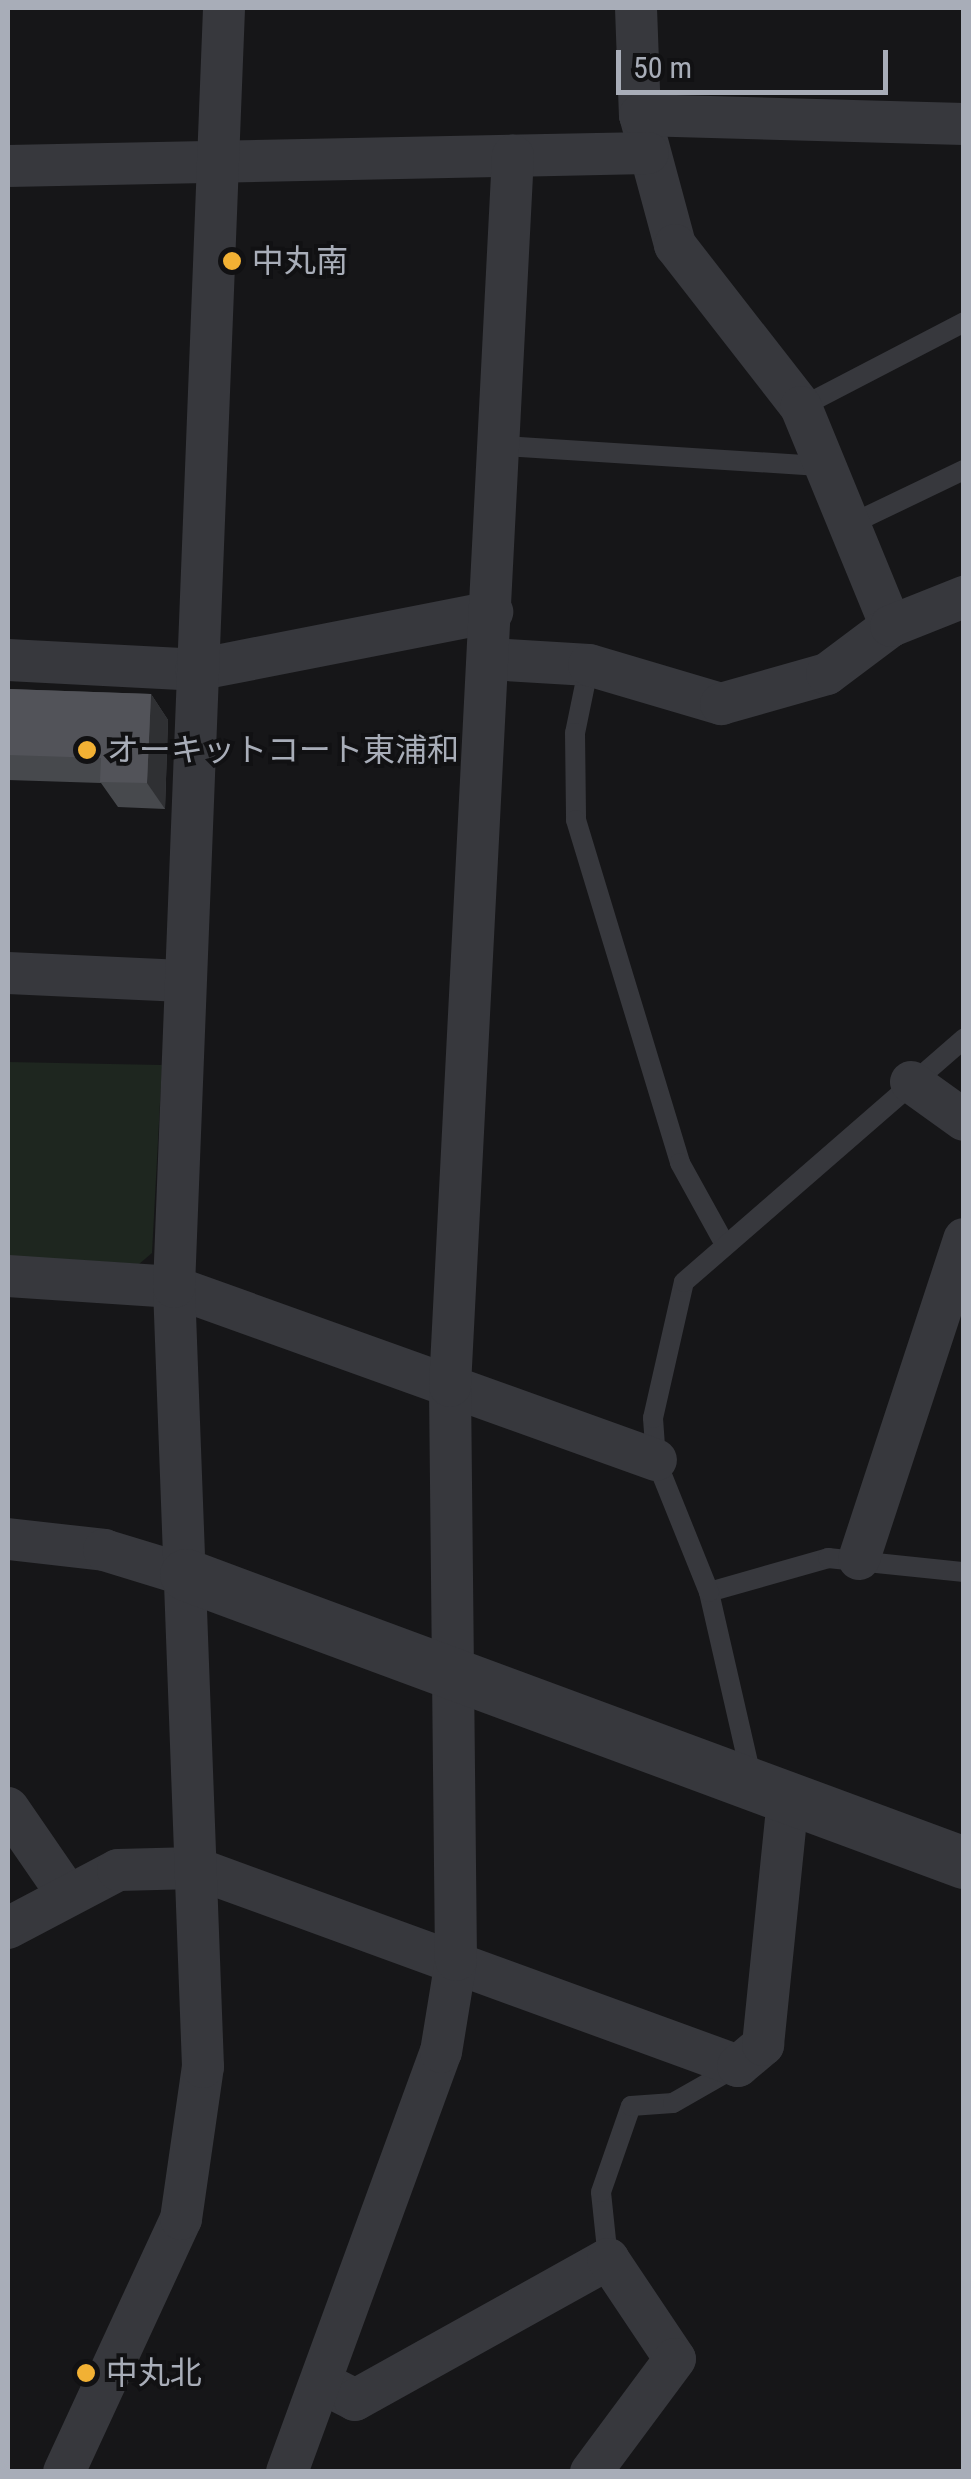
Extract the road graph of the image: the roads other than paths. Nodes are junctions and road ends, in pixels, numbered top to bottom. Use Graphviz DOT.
graph roads {
  1 [pos="224,8"];
  2 [pos="636,8"];
  3 [pos="964,124"];
  4 [pos="644,134"];
  5 [pos="513,156"];
  6 [pos="217,162"];
  7 [pos="8,166"];
  8 [pos="964,322"];
  9 [pos="801,407"];
  10 [pos="502,446"];
  11 [pos="823,466"];
  12 [pos="964,470"];
  13 [pos="845,527"];
  14 [pos="964,597"];
  15 [pos="492,612"];
  16 [pos="891,626"];
  17 [pos="489,659"];
  18 [pos="8,660"];
  19 [pos="589,665"];
  20 [pos="196,670"];
  21 [pos="8,973"];
  22 [pos="184,981"];
  23 [pos="964,1039"];
  24 [pos="911,1082"];
  25 [pos="964,1120"];
  26 [pos="964,1239"];
  27 [pos="722,1241"];
  28 [pos="8,1276"];
  29 [pos="174,1287"];
  30 [pos="450,1386"];
  31 [pos="656,1460"];
  32 [pos="8,1539"];
  33 [pos="859,1559"];
  34 [pos="964,1572"];
  35 [pos="186,1575"];
  36 [pos="709,1592"];
  37 [pos="456,1675"];
  38 [pos="770,1791"];
  39 [pos="8,1808"];
  40 [pos="964,1863"];
  41 [pos="195,1868"];
  42 [pos="67,1894"];
  43 [pos="8,1928"];
  44 [pos="456,1960"];
  45 [pos="738,2066"];
  46 [pos="608,2259"];
  47 [pos="322,2383"];
  48 [pos="64,2472"];
  49 [pos="287,2472"];
  50 [pos="590,2472"];
  1 -- 6 [label="street"];
  2 -- 4 [label="street"];
  3 -- 4 [label="street"];
  4 -- 5 [label="street"];
  4 -- 9 [label="street"];
  5 -- 6 [label="street"];
  5 -- 10 [label="street"];
  6 -- 7 [label="street"];
  6 -- 20 [label="street"];
  8 -- 9 [label="lane"];
  9 -- 11 [label="street"];
  10 -- 11 [label="lane"];
  10 -- 15 [label="street"];
  11 -- 13 [label="street"];
  12 -- 13 [label="lane"];
  13 -- 16 [label="street"];
  14 -- 16 [label="street"];
  15 -- 17 [label="street"];
  15 -- 20 [label="street"];
  16 -- 19 [label="street"];
  17 -- 19 [label="street"];
  17 -- 30 [label="street"];
  18 -- 20 [label="street"];
  19 -- 27 [label="lane"];
  20 -- 22 [label="street"];
  21 -- 22 [label="street"];
  22 -- 29 [label="street"];
  23 -- 24 [label="lane"];
  24 -- 25 [label="street"];
  24 -- 27 [label="lane"];
  26 -- 33 [label="street"];
  27 -- 31 [label="lane"];
  28 -- 29 [label="street"];
  29 -- 30 [label="street"];
  29 -- 35 [label="street"];
  30 -- 31 [label="street"];
  30 -- 37 [label="street"];
  31 -- 36 [label="lane"];
  32 -- 35 [label="street"];
  33 -- 34 [label="lane"];
  33 -- 36 [label="lane"];
  35 -- 37 [label="street"];
  35 -- 41 [label="street"];
  36 -- 38 [label="lane"];
  37 -- 38 [label="street"];
  37 -- 44 [label="street"];
  38 -- 40 [label="street"];
  38 -- 45 [label="street"];
  39 -- 42 [label="street"];
  41 -- 42 [label="street"];
  41 -- 44 [label="street"];
  41 -- 48 [label="street"];
  42 -- 43 [label="street"];
  44 -- 45 [label="street"];
  44 -- 47 [label="street"];
  45 -- 46 [label="lane"];
  46 -- 47 [label="street"];
  46 -- 50 [label="street"];
  47 -- 49 [label="street"];
}
